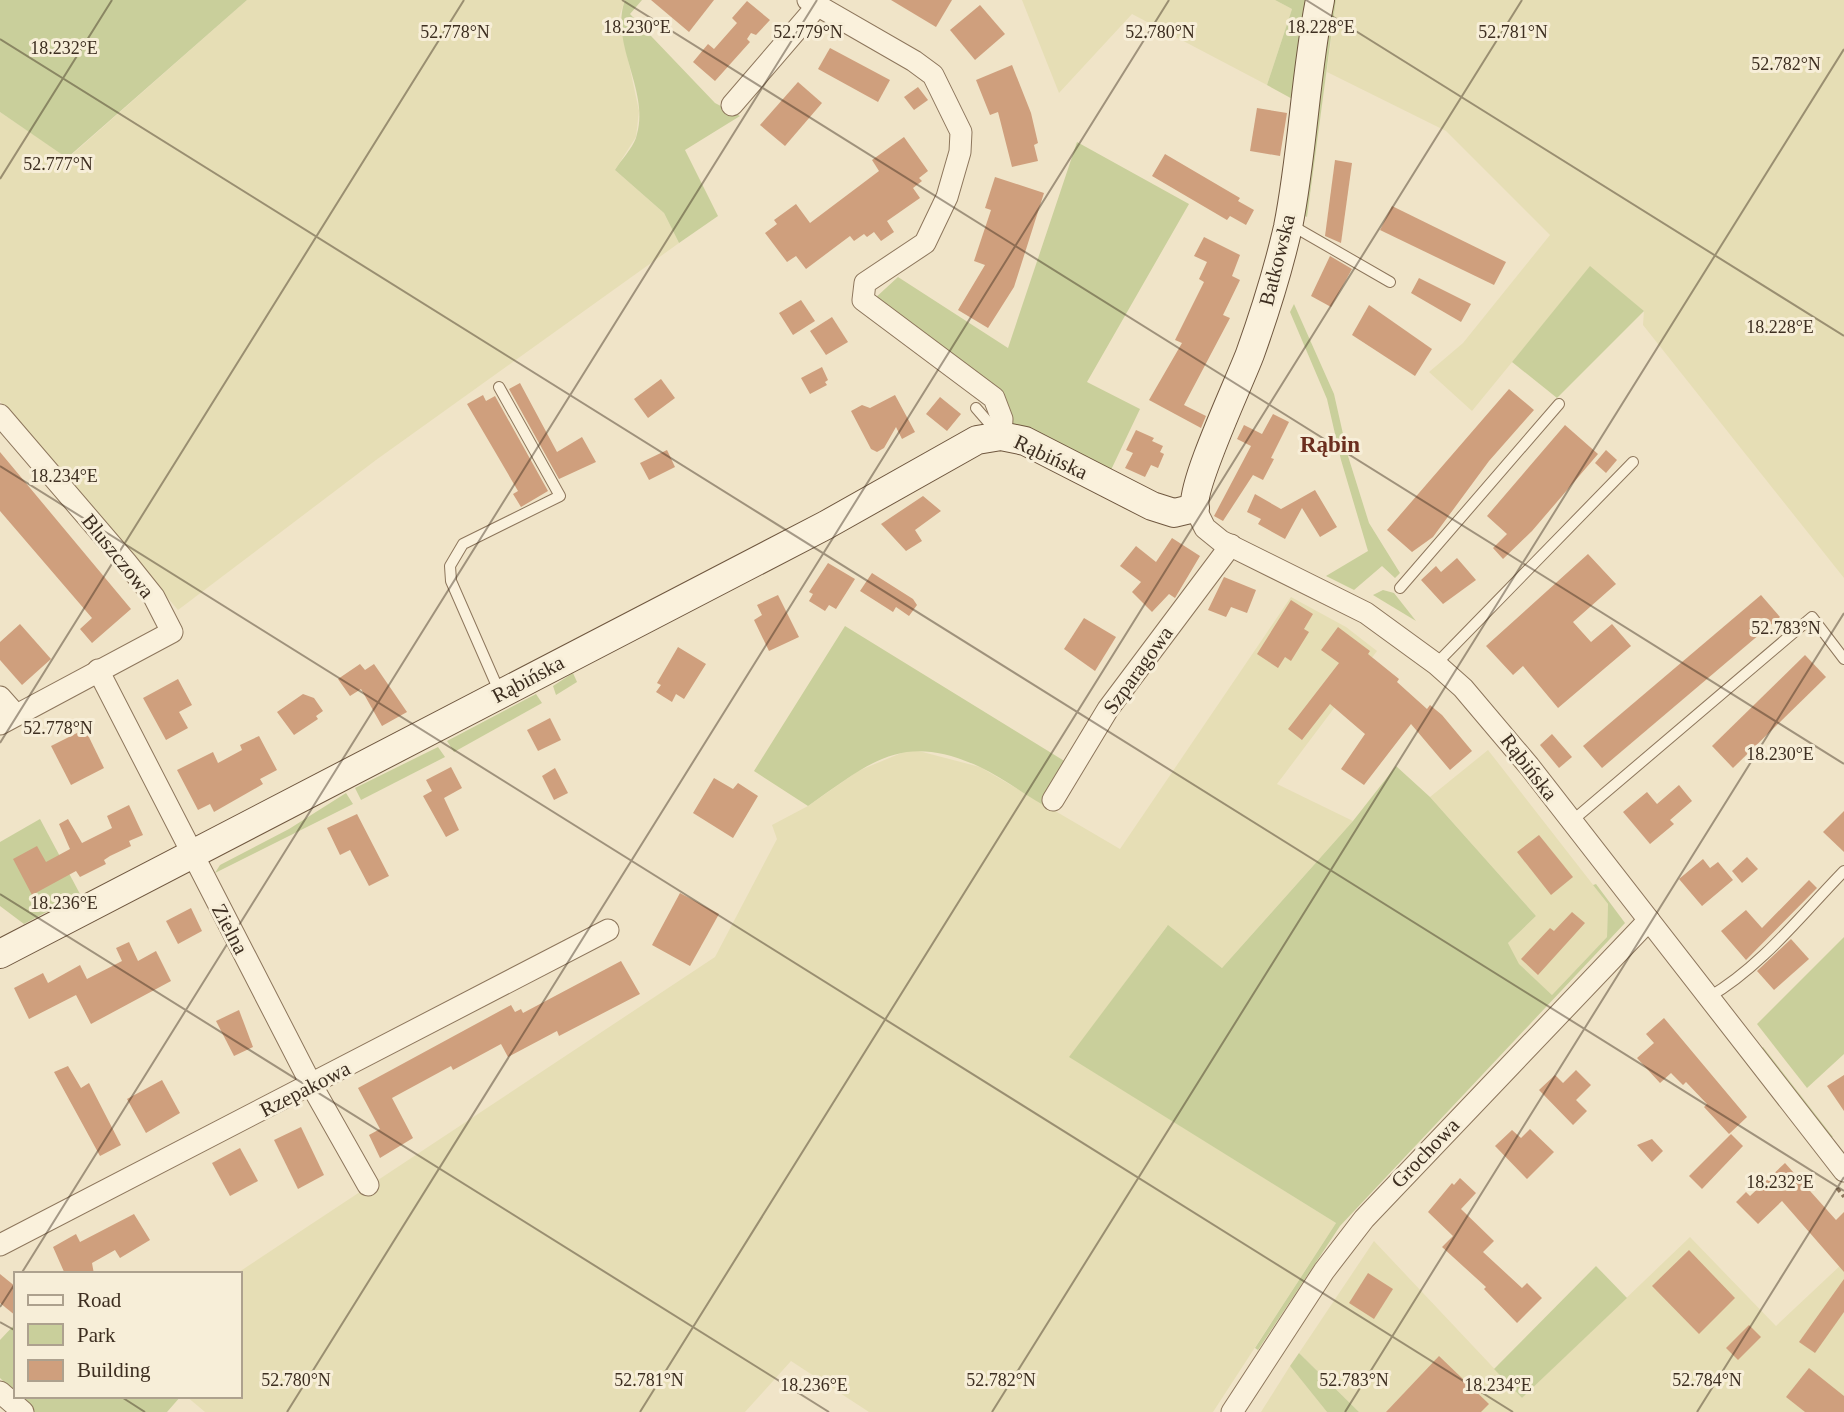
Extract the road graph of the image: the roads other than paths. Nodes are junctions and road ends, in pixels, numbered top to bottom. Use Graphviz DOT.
graph roads {
  1 [pos="1320,0"];
  2 [pos="813,3"];
  3 [pos="732,105"];
  4 [pos="1288,224"];
  5 [pos="1390,282"];
  6 [pos="499,387"];
  7 [pos="1559,404"];
  8 [pos="976,408"];
  9 [pos="0,415"];
  10 [pos="996,436"];
  11 [pos="1633,462"];
  12 [pos="1195,508"];
  13 [pos="1231,545"];
  14 [pos="1400,588"];
  15 [pos="1844,659"];
  16 [pos="1436,664"];
  17 [pos="97,670"];
  18 [pos="500,694"];
  19 [pos="0,697"];
  20 [pos="8,719"];
  21 [pos="1053,800"];
  22 [pos="1572,821"];
  23 [pos="190,854"];
  24 [pos="1844,871"];
  25 [pos="1649,920"];
  26 [pos="608,930"];
  27 [pos="0,954"];
  28 [pos="1709,997"];
  29 [pos="312,1086"];
  30 [pos="1844,1171"];
  31 [pos="368,1185"];
  32 [pos="0,1245"];
  33 [pos="0,1392"];
  34 [pos="23,1412"];
  35 [pos="1232,1412"];
  1 -- 4 [label="street, Batkowska"];
  2 -- 3 [label="street"];
  2 -- 10 [label="street"];
  4 -- 5 [label="lane"];
  4 -- 12 [label="street, Batkowska"];
  6 -- 18 [label="lane"];
  7 -- 14 [label="lane"];
  8 -- 10 [label="lane"];
  9 -- 17 [label="street, Bluszczowa"];
  10 -- 12 [label="street, Rąbińska"];
  10 -- 18 [label="street, Rąbińska"];
  11 -- 16 [label="lane"];
  12 -- 13 [label="street, Rąbińska"];
  13 -- 16 [label="street, Rąbińska"];
  13 -- 21 [label="street, Szparagowa"];
  15 -- 22 [label="lane"];
  16 -- 22 [label="street, Rąbińska"];
  17 -- 20 [label="street"];
  17 -- 23 [label="street, Zielna"];
  18 -- 23 [label="street, Rąbińska"];
  19 -- 20 [label="street"];
  22 -- 25 [label="street, Rąbińska"];
  23 -- 27 [label="street, Rąbińska"];
  23 -- 29 [label="street, Zielna"];
  24 -- 28 [label="lane"];
  25 -- 28 [label="street, Rąbińska"];
  25 -- 35 [label="street, Grochowa"];
  26 -- 29 [label="street, Rzepakowa"];
  28 -- 30 [label="street, Rąbińska"];
  29 -- 31 [label="street, Zielna"];
  29 -- 32 [label="street, Rzepakowa"];
  33 -- 34 [label="street"];
}
